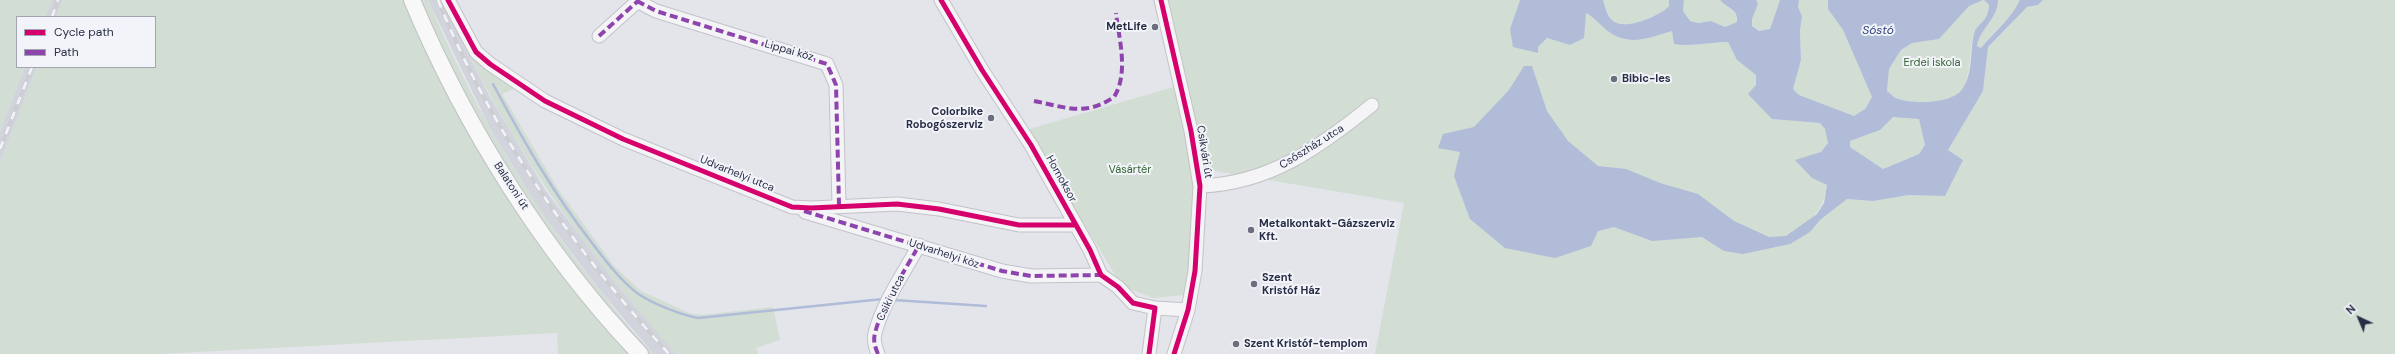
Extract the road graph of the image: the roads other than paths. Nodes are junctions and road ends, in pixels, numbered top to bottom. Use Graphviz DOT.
graph roads {
  1 [pos="412,0"];
  2 [pos="448,0"];
  3 [pos="941,0"];
  4 [pos="1161,0"];
  5 [pos="638,1"];
  6 [pos="599,36"];
  7 [pos="1372,105"];
  8 [pos="1200,186"];
  9 [pos="839,205"];
  10 [pos="792,207"];
  11 [pos="1076,225"];
  12 [pos="919,245"];
  13 [pos="1101,275"];
  14 [pos="1155,308"];
  15 [pos="1188,310"];
  16 [pos="640,354"];
  17 [pos="878,354"];
  18 [pos="1149,354"];
  19 [pos="1174,354"];
  1 -- 16 [label="main road, Balatoni út"];
  2 -- 10 [label="street, Udvarhelyi utca"];
  3 -- 11 [label="street, Homoksor"];
  4 -- 8 [label="street, Csikvári út"];
  5 -- 6 [label="street"];
  5 -- 9 [label="street, Lippai köz"];
  7 -- 8 [label="street, Csőszház utca"];
  8 -- 15 [label="street, Csikvári út"];
  9 -- 10 [label="street, Udvarhelyi utca"];
  9 -- 11 [label="street, Udvarhelyi utca"];
  10 -- 12 [label="street, Udvarhelyi köz"];
  11 -- 13 [label="street, Homoksor"];
  12 -- 13 [label="street, Udvarhelyi köz"];
  12 -- 17 [label="street, Csiki utca"];
  13 -- 14 [label="street, Homoksor"];
  14 -- 15 [label="street, Homoksor"];
  14 -- 18 [label="street"];
  15 -- 19 [label="street, Csikvári út"];
}
